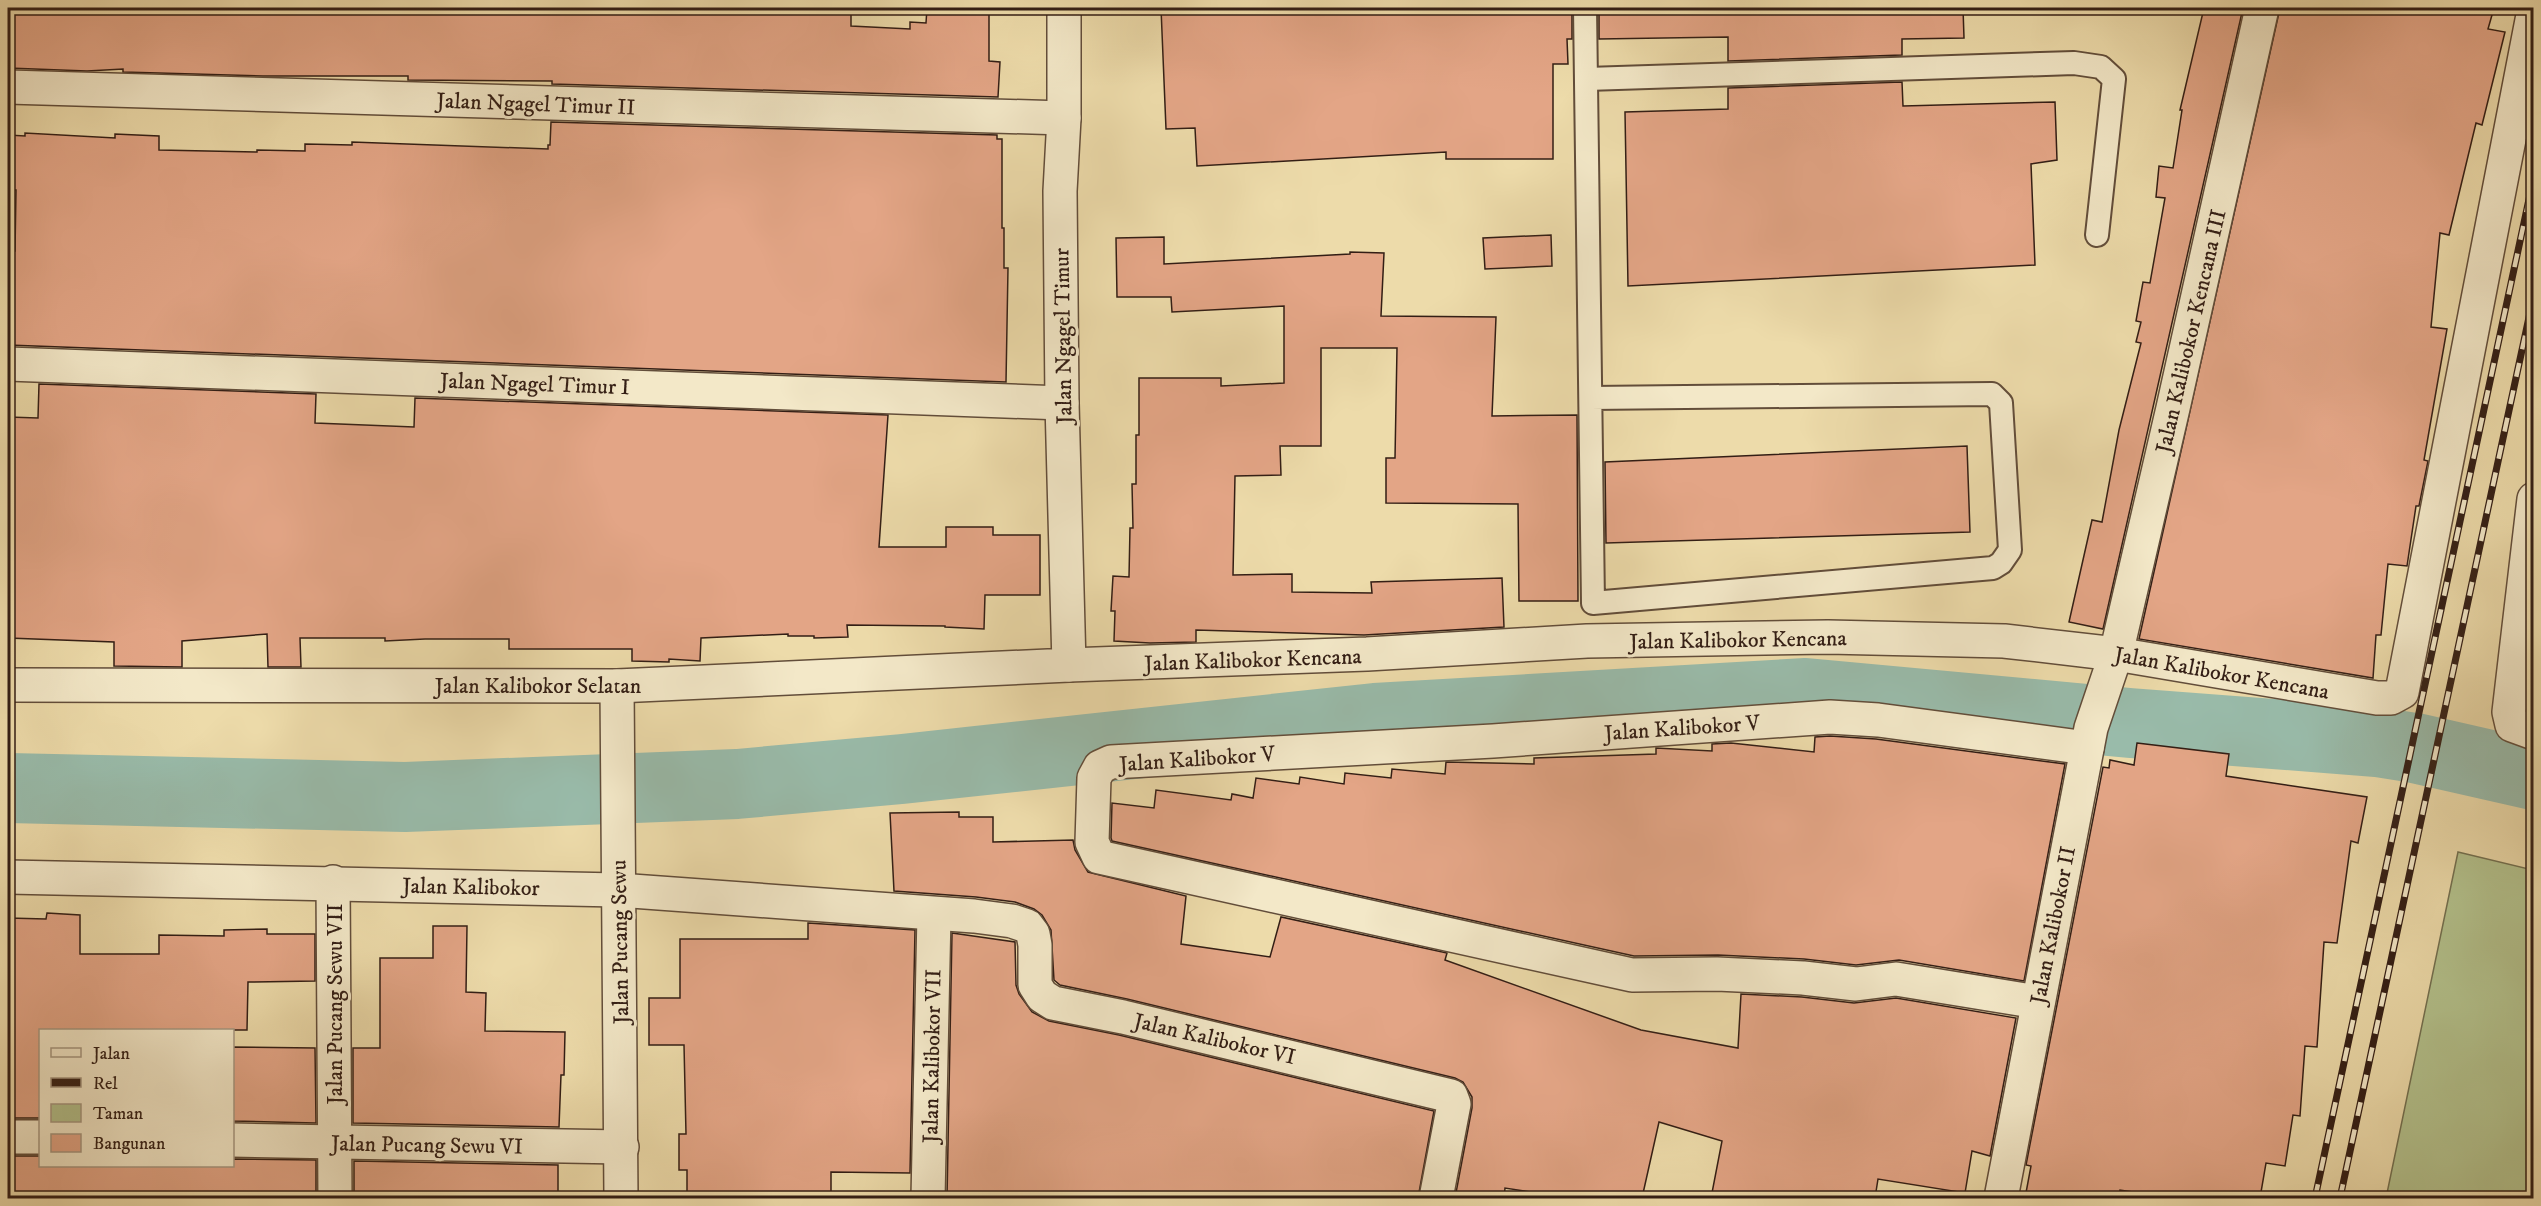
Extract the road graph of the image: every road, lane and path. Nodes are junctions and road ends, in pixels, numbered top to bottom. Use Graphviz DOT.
graph roads {
  1 [pos="1064,8"];
  2 [pos="1585,8"];
  3 [pos="2262,8"];
  4 [pos="2534,10"];
  5 [pos="1587,79"];
  6 [pos="8,87"];
  7 [pos="1064,118"];
  8 [pos="2097,234"];
  9 [pos="8,364"];
  10 [pos="1591,398"];
  11 [pos="1062,403"];
  12 [pos="2534,499"];
  13 [pos="2116,654"];
  14 [pos="1069,665"];
  15 [pos="8,685"];
  16 [pos="617,686"];
  17 [pos="2092,726"];
  18 [pos="2523,729"];
  19 [pos="8,877"];
  20 [pos="333,882"];
  21 [pos="618,890"];
  22 [pos="934,914"];
  23 [pos="2038,1002"];
  24 [pos="8,1137"];
  25 [pos="39,1137"];
  26 [pos="234,1140"];
  27 [pos="334,1142"];
  28 [pos="622,1147"];
  29 [pos="335,1198"];
  30 [pos="621,1198"];
  31 [pos="928,1198"];
  32 [pos="1436,1198"];
  33 [pos="2001,1198"];
  1 -- 7 [label="street, Jalan Ngagel Timur"];
  2 -- 5 [label="lane"];
  3 -- 13 [label="street, Jalan Kalibokor Kencana III"];
  4 -- 13 [label="street, Jalan Kalibokor Kencana"];
  5 -- 8 [label="lane"];
  5 -- 10 [label="lane"];
  6 -- 7 [label="street, Jalan Ngagel Timur II"];
  7 -- 11 [label="street, Jalan Ngagel Timur"];
  9 -- 11 [label="street, Jalan Ngagel Timur I"];
  10 -- 10 [label="lane"];
  11 -- 14 [label="street, Jalan Ngagel Timur"];
  12 -- 18 [label="street"];
  13 -- 14 [label="street, Jalan Kalibokor Kencana"];
  13 -- 17 [label="street, Jalan Kalibokor II"];
  14 -- 16 [label="street, Jalan Kalibokor Selatan"];
  15 -- 16 [label="street, Jalan Kalibokor Selatan"];
  16 -- 21 [label="street, Jalan Pucang Sewu"];
  17 -- 23 [label="street, Jalan Kalibokor II"];
  17 -- 23 [label="street, Jalan Kalibokor V"];
  19 -- 20 [label="street, Jalan Kalibokor"];
  20 -- 21 [label="street, Jalan Kalibokor"];
  20 -- 27 [label="street, Jalan Pucang Sewu VII"];
  21 -- 22 [label="street, Jalan Kalibokor"];
  21 -- 28 [label="street, Jalan Pucang Sewu"];
  22 -- 31 [label="street, Jalan Kalibokor VII"];
  22 -- 32 [label="street, Jalan Kalibokor VI"];
  23 -- 33 [label="street, Jalan Kalibokor II"];
  24 -- 25 [label="street"];
  26 -- 27 [label="street, Jalan Pucang Sewu VI"];
  27 -- 28 [label="street, Jalan Pucang Sewu VI"];
  27 -- 29 [label="street, Jalan Pucang Sewu VII"];
  28 -- 30 [label="street, Jalan Pucang Sewu"];
}
